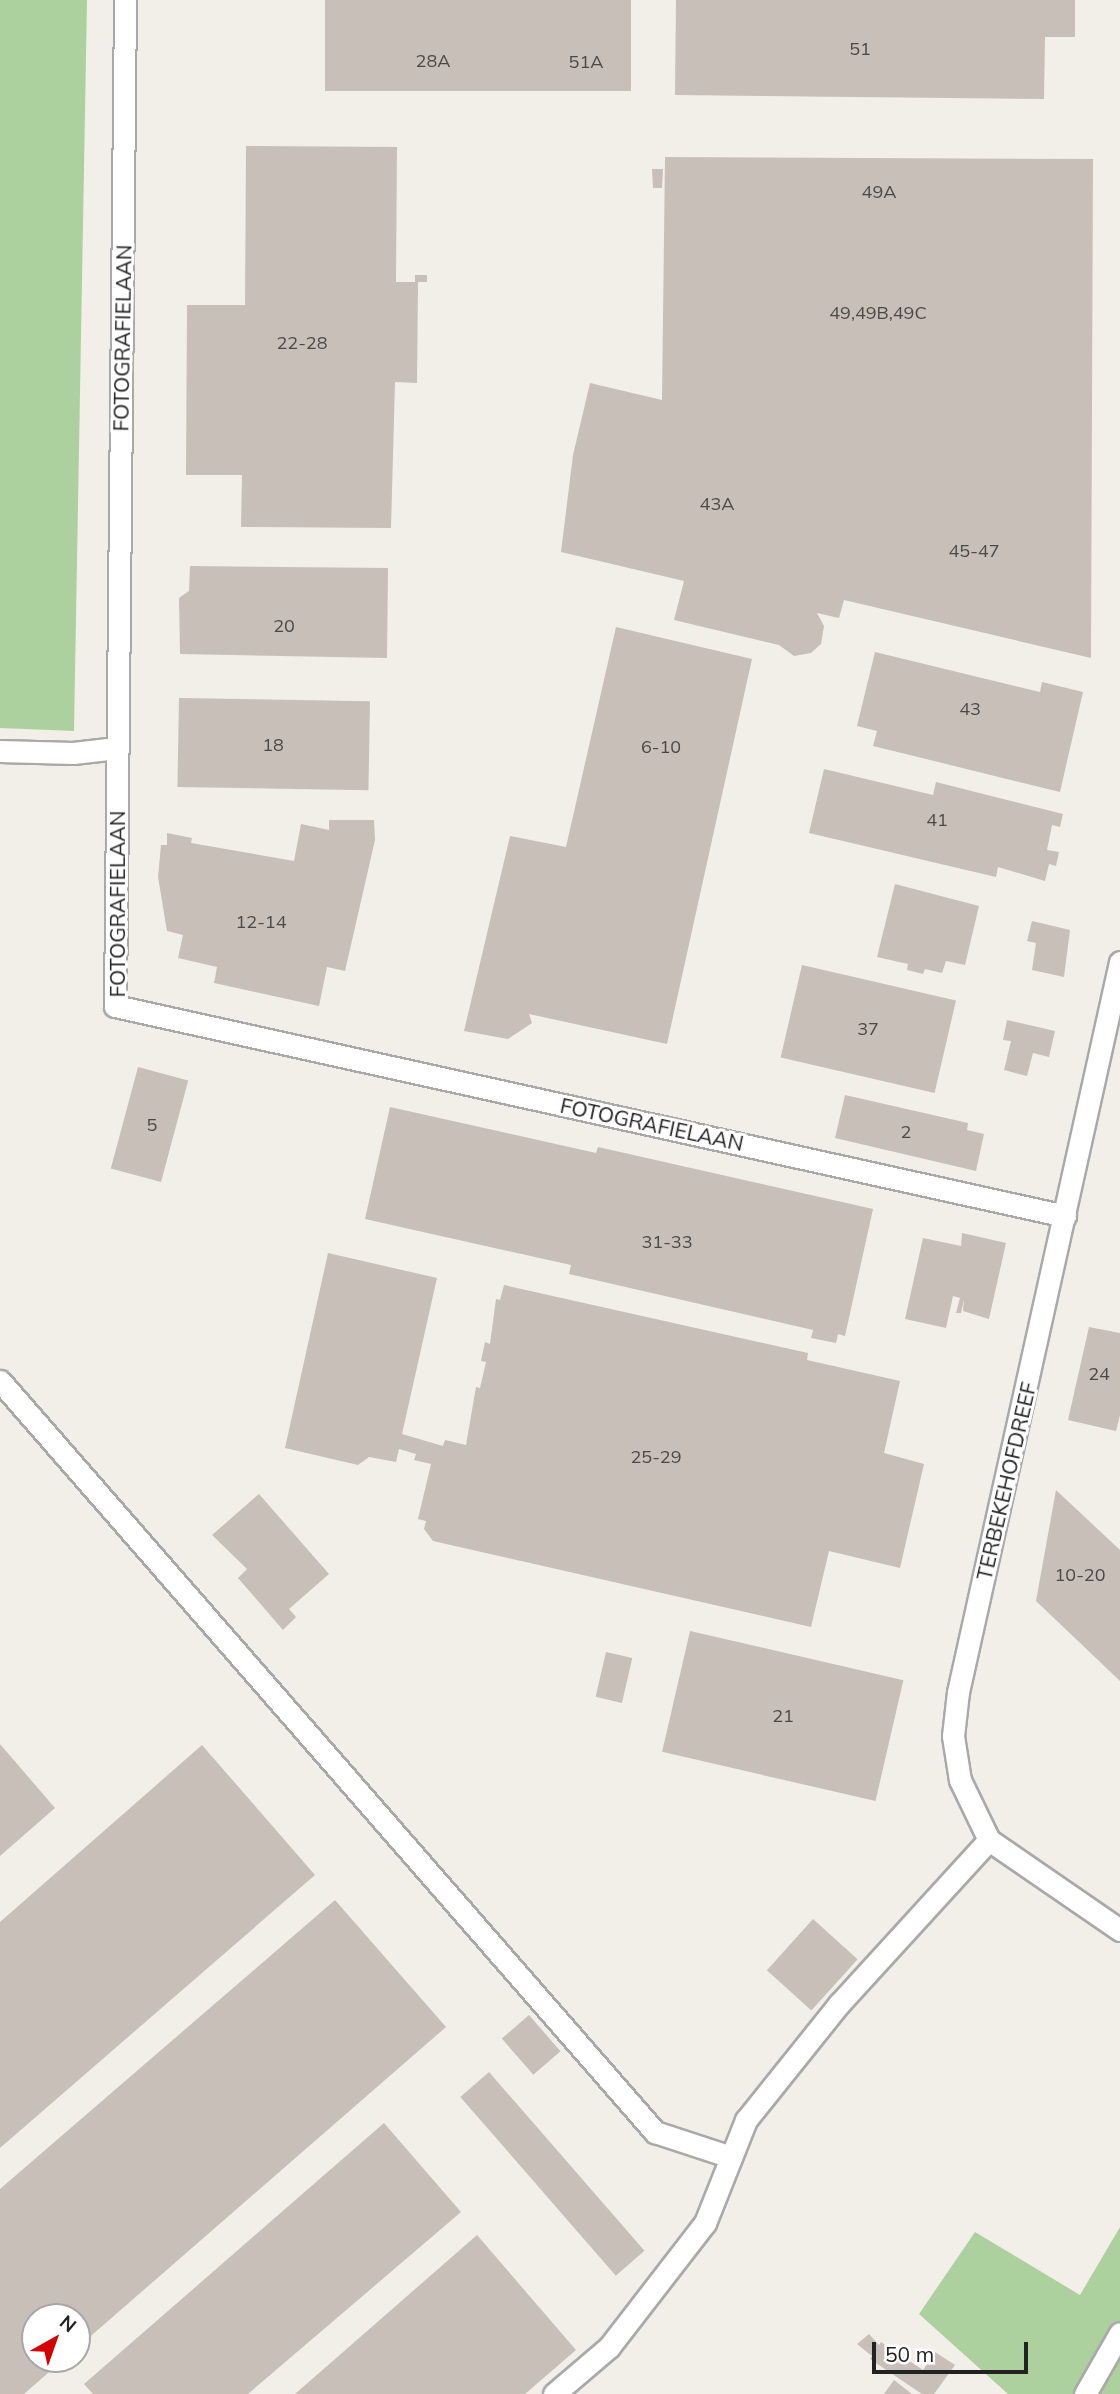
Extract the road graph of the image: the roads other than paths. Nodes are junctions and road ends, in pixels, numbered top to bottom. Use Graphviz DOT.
graph roads {
  1 [pos="125,0"];
  2 [pos="117,748"];
  3 [pos="0,751"];
  4 [pos="1120,962"];
  5 [pos="1110,1043"];
  6 [pos="1065,1216"];
  7 [pos="0,1381"];
  8 [pos="989,1840"];
  9 [pos="1120,1930"];
  10 [pos="731,2157"];
  11 [pos="1120,2333"];
  12 [pos="554,2394"];
  13 [pos="1085,2394"];
  1 -- 2 [label="street, FOTOGRAFIELAAN"];
  2 -- 3 [label="street"];
  2 -- 6 [label="street, FOTOGRAFIELAAN"];
  4 -- 5 [label="street, TERBEKEHOFDREEF"];
  5 -- 6 [label="street, TERBEKEHOFDREEF"];
  6 -- 8 [label="street, TERBEKEHOFDREEF"];
  7 -- 10 [label="street"];
  8 -- 9 [label="street, TERBEKEHOFDREEF"];
  8 -- 10 [label="street"];
  10 -- 12 [label="street"];
  11 -- 13 [label="street"];
}
